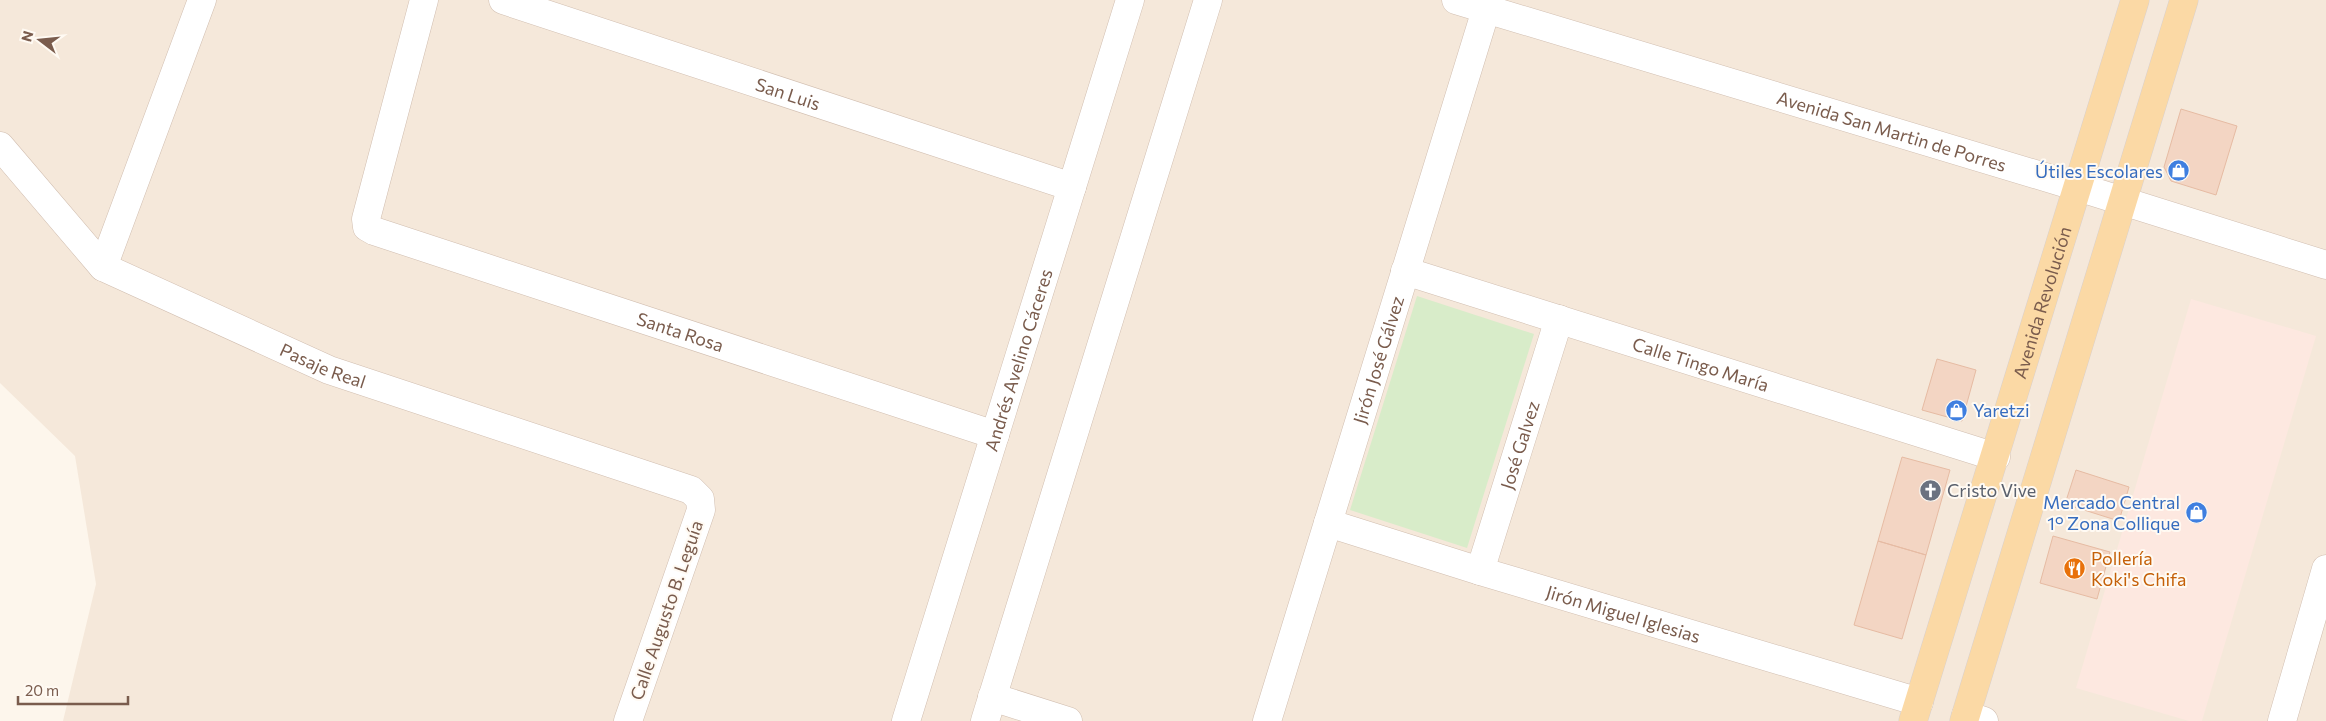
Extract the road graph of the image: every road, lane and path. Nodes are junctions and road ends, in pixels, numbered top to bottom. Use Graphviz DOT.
graph roads {
  1 [pos="202,0"];
  2 [pos="424,0"];
  3 [pos="503,0"];
  4 [pos="1130,0"];
  5 [pos="1208,0"];
  6 [pos="1456,0"];
  7 [pos="2135,0"];
  8 [pos="2184,0"];
  9 [pos="1487,5"];
  10 [pos="0,146"];
  11 [pos="1072,187"];
  12 [pos="2078,187"];
  13 [pos="2121,201"];
  14 [pos="2326,265"];
  15 [pos="103,267"];
  16 [pos="1405,271"];
  17 [pos="1559,319"];
  18 [pos="995,435"];
  19 [pos="1996,457"];
  20 [pos="700,499"];
  21 [pos="1328,523"];
  22 [pos="1480,571"];
  23 [pos="2326,572"];
  24 [pos="988,709"];
  25 [pos="1916,712"];
  26 [pos="1972,719"];
  27 [pos="628,721"];
  28 [pos="906,721"];
  29 [pos="1068,721"];
  30 [pos="1267,721"];
  31 [pos="2282,721"];
  1 -- 15 [label="street"];
  2 -- 18 [label="street, Santa Rosa"];
  3 -- 11 [label="street, San Luis"];
  4 -- 11 [label="street, Andrés Avelino Cáceres"];
  5 -- 24 [label="street"];
  6 -- 9 [label="street, Avenida San Martin de Porres"];
  7 -- 12 [label="main road, Avenida Revolución"];
  8 -- 13 [label="main road"];
  9 -- 12 [label="street, Avenida San Martin de Porres"];
  9 -- 16 [label="street, Jirón José Gálvez"];
  10 -- 15 [label="street, Pasaje Real"];
  11 -- 18 [label="street, Andrés Avelino Cáceres"];
  12 -- 13 [label="street, Avenida San Martin de Porres"];
  12 -- 19 [label="main road, Avenida Revolución"];
  13 -- 14 [label="street, Avenida San Martin de Porres"];
  13 -- 26 [label="main road"];
  15 -- 20 [label="street, Pasaje Real"];
  16 -- 17 [label="street, Calle Tingo María"];
  16 -- 21 [label="street, Jirón José Gálvez"];
  17 -- 19 [label="street, Calle Tingo María"];
  17 -- 22 [label="street, José Galvez"];
  18 -- 28 [label="street, Andrés Avelino Cáceres"];
  19 -- 25 [label="main road, Avenida Revolución"];
  20 -- 27 [label="street, Calle Augusto B. Leguía"];
  21 -- 22 [label="street, Jirón Miguel Iglesias"];
  21 -- 30 [label="street, Jirón José Gálvez"];
  22 -- 25 [label="street, Jirón Miguel Iglesias"];
  23 -- 31 [label="street"];
  24 -- 29 [label="street"];
}
